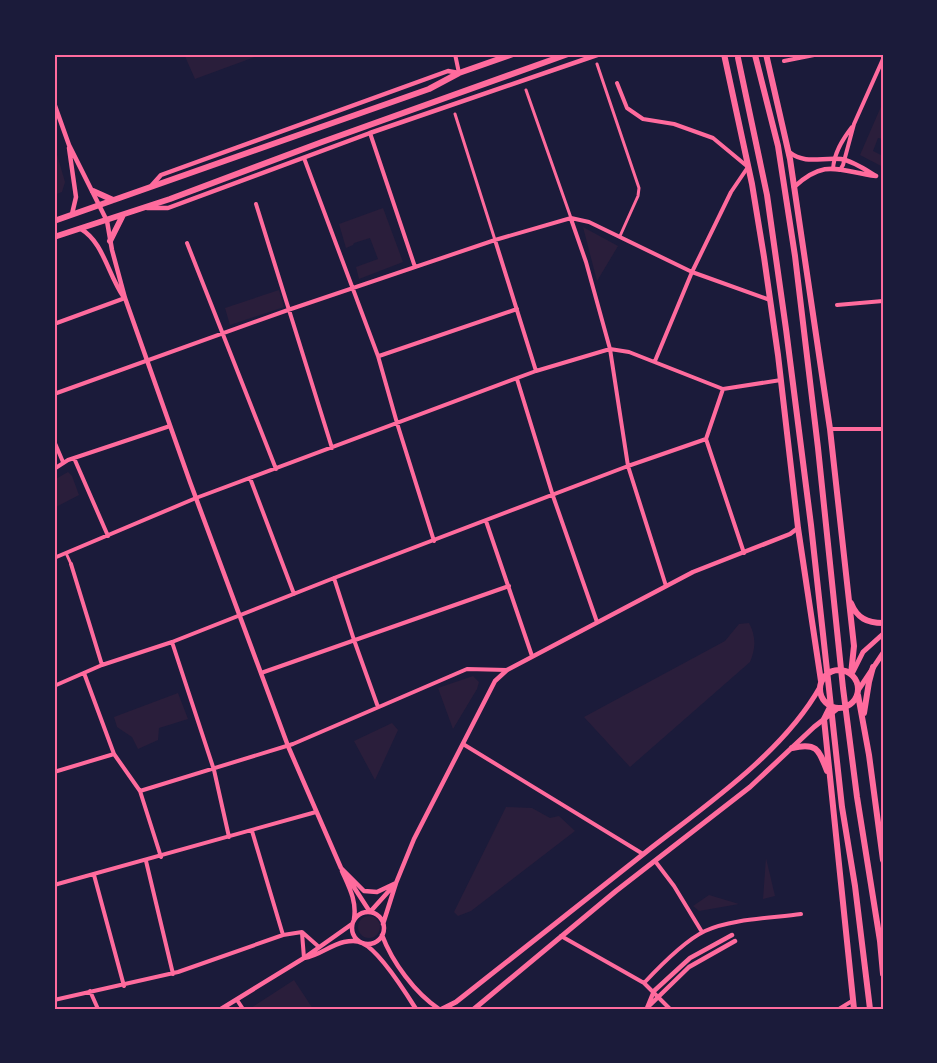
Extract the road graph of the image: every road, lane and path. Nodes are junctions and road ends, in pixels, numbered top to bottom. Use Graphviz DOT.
graph roads {
  1 [pos="455,54"];
  2 [pos="513,54"];
  3 [pos="568,54"];
  4 [pos="600,54"];
  5 [pos="724,54"];
  6 [pos="766,54"];
  7 [pos="819,54"];
  8 [pos="755,55"];
  9 [pos="738,58"];
  10 [pos="883,59"];
  11 [pos="784,61"];
  12 [pos="597,64"];
  13 [pos="459,73"];
  14 [pos="617,83"];
  15 [pos="526,90"];
  16 [pos="54,103"];
  17 [pos="455,114"];
  18 [pos="854,124"];
  19 [pos="370,133"];
  20 [pos="69,145"];
  21 [pos="789,152"];
  22 [pos="304,158"];
  23 [pos="834,159"];
  24 [pos="844,159"];
  25 [pos="748,167"];
  26 [pos="833,169"];
  27 [pos="840,170"];
  28 [pos="876,177"];
  29 [pos="883,180"];
  30 [pos="794,187"];
  31 [pos="93,191"];
  32 [pos="114,200"];
  33 [pos="256,204"];
  34 [pos="100,205"];
  35 [pos="144,208"];
  36 [pos="72,214"];
  37 [pos="124,214"];
  38 [pos="571,218"];
  39 [pos="54,221"];
  40 [pos="107,221"];
  41 [pos="81,229"];
  42 [pos="620,236"];
  43 [pos="54,237"];
  44 [pos="495,240"];
  45 [pos="110,241"];
  46 [pos="187,243"];
  47 [pos="415,267"];
  48 [pos="692,272"];
  49 [pos="354,288"];
  50 [pos="125,298"];
  51 [pos="770,300"];
  52 [pos="883,302"];
  53 [pos="837,305"];
  54 [pos="517,309"];
  55 [pos="288,310"];
  56 [pos="54,324"];
  57 [pos="224,332"];
  58 [pos="609,349"];
  59 [pos="378,356"];
  60 [pos="655,361"];
  61 [pos="147,362"];
  62 [pos="536,371"];
  63 [pos="517,379"];
  64 [pos="781,380"];
  65 [pos="723,389"];
  66 [pos="54,394"];
  67 [pos="397,423"];
  68 [pos="170,426"];
  69 [pos="830,429"];
  70 [pos="883,429"];
  71 [pos="706,439"];
  72 [pos="54,441"];
  73 [pos="332,448"];
  74 [pos="74,458"];
  75 [pos="63,462"];
  76 [pos="628,466"];
  77 [pos="54,469"];
  78 [pos="276,469"];
  79 [pos="250,478"];
  80 [pos="553,496"];
  81 [pos="196,498"];
  82 [pos="486,522"];
  83 [pos="798,528"];
  84 [pos="108,536"];
  85 [pos="434,541"];
  86 [pos="66,553"];
  87 [pos="744,553"];
  88 [pos="54,558"];
  89 [pos="71,564"];
  90 [pos="334,578"];
  91 [pos="509,586"];
  92 [pos="666,586"];
  93 [pos="294,594"];
  94 [pos="847,595"];
  95 [pos="239,615"];
  96 [pos="597,622"];
  97 [pos="883,623"];
  98 [pos="883,634"];
  99 [pos="354,640"];
  100 [pos="172,642"];
  101 [pos="883,653"];
  102 [pos="532,656"];
  103 [pos="102,665"];
  104 [pos="873,667"];
  105 [pos="507,670"];
  106 [pos="84,673"];
  107 [pos="260,673"];
  108 [pos="851,674"];
  109 [pos="820,684"];
  110 [pos="54,686"];
  111 [pos="858,692"];
  112 [pos="378,707"];
  113 [pos="833,708"];
  114 [pos="825,719"];
  115 [pos="863,720"];
  116 [pos="463,744"];
  117 [pos="288,746"];
  118 [pos="792,748"];
  119 [pos="114,754"];
  120 [pos="214,770"];
  121 [pos="54,772"];
  122 [pos="829,778"];
  123 [pos="140,791"];
  124 [pos="316,812"];
  125 [pos="252,831"];
  126 [pos="229,837"];
  127 [pos="644,854"];
  128 [pos="161,856"];
  129 [pos="883,860"];
  130 [pos="146,861"];
  131 [pos="655,861"];
  132 [pos="341,868"];
  133 [pos="94,875"];
  134 [pos="396,883"];
  135 [pos="54,885"];
  136 [pos="370,912"];
  137 [pos="801,914"];
  138 [pos="353,922"];
  139 [pos="383,924"];
  140 [pos="302,932"];
  141 [pos="702,932"];
  142 [pos="283,935"];
  143 [pos="382,935"];
  144 [pos="732,935"];
  145 [pos="561,936"];
  146 [pos="735,941"];
  147 [pos="363,943"];
  148 [pos="319,947"];
  149 [pos="304,958"];
  150 [pos="173,974"];
  151 [pos="883,974"];
  152 [pos="644,982"];
  153 [pos="124,986"];
  154 [pos="90,991"];
  155 [pos="654,991"];
  156 [pos="659,996"];
  157 [pos="54,1000"];
  158 [pos="237,1000"];
  159 [pos="853,1001"];
  160 [pos="98,1009"];
  161 [pos="221,1009"];
  162 [pos="243,1009"];
  163 [pos="416,1009"];
  164 [pos="441,1009"];
  165 [pos="474,1009"];
  166 [pos="647,1009"];
  167 [pos="670,1009"];
  168 [pos="839,1009"];
  169 [pos="854,1009"];
  170 [pos="870,1009"];
  1 -- 13 [label="street"];
  2 -- 13 [label="main road"];
  3 -- 35 [label="main road"];
  4 -- 19 [label="street"];
  5 -- 25 [label="main road"];
  6 -- 21 [label="main road"];
  7 -- 11 [label="street"];
  8 -- 151 [label="main road"];
  9 -- 170 [label="main road"];
  10 -- 18 [label="street"];
  12 -- 42 [label="street"];
  13 -- 32 [label="main road"];
  14 -- 25 [label="street"];
  15 -- 38 [label="street"];
  16 -- 20 [label="street"];
  17 -- 44 [label="street"];
  18 -- 23 [label="street"];
  18 -- 24 [label="street"];
  19 -- 22 [label="street"];
  19 -- 47 [label="street"];
  20 -- 31 [label="street"];
  20 -- 36 [label="street"];
  21 -- 23 [label="street"];
  21 -- 30 [label="main road"];
  22 -- 35 [label="street"];
  22 -- 49 [label="street"];
  23 -- 24 [label="street"];
  23 -- 26 [label="street"];
  24 -- 27 [label="street"];
  24 -- 28 [label="street"];
  25 -- 48 [label="street"];
  25 -- 51 [label="main road"];
  26 -- 27 [label="street"];
  26 -- 30 [label="street"];
  27 -- 28 [label="street"];
  28 -- 29 [label="street"];
  30 -- 69 [label="main road"];
  31 -- 32 [label="main road"];
  31 -- 34 [label="street"];
  32 -- 34 [label="main road"];
  33 -- 55 [label="street"];
  34 -- 36 [label="main road"];
  34 -- 40 [label="street"];
  35 -- 37 [label="main road"];
  36 -- 39 [label="main road"];
  37 -- 40 [label="main road"];
  37 -- 45 [label="main road"];
  38 -- 42 [label="street"];
  38 -- 44 [label="street"];
  38 -- 58 [label="street"];
  40 -- 41 [label="main road"];
  40 -- 45 [label="street"];
  41 -- 43 [label="main road"];
  41 -- 50 [label="street"];
  42 -- 48 [label="street"];
  44 -- 47 [label="street"];
  44 -- 54 [label="street"];
  45 -- 50 [label="street"];
  46 -- 57 [label="street"];
  47 -- 49 [label="street"];
  48 -- 51 [label="street"];
  48 -- 60 [label="street"];
  49 -- 55 [label="street"];
  49 -- 59 [label="street"];
  50 -- 56 [label="street"];
  50 -- 61 [label="street"];
  51 -- 64 [label="main road"];
  52 -- 53 [label="street"];
  54 -- 59 [label="street"];
  54 -- 62 [label="street"];
  55 -- 57 [label="street"];
  55 -- 73 [label="street"];
  57 -- 61 [label="street"];
  57 -- 78 [label="street"];
  58 -- 60 [label="street"];
  58 -- 62 [label="street"];
  58 -- 76 [label="street"];
  59 -- 67 [label="street"];
  60 -- 65 [label="street"];
  61 -- 66 [label="street"];
  61 -- 68 [label="street"];
  62 -- 63 [label="street"];
  63 -- 67 [label="street"];
  63 -- 80 [label="street"];
  64 -- 65 [label="street"];
  64 -- 83 [label="main road"];
  65 -- 71 [label="street"];
  67 -- 73 [label="street"];
  67 -- 85 [label="street"];
  68 -- 74 [label="street"];
  68 -- 81 [label="street"];
  69 -- 70 [label="street"];
  69 -- 94 [label="main road"];
  71 -- 76 [label="street"];
  71 -- 87 [label="street"];
  72 -- 75 [label="street"];
  73 -- 78 [label="street"];
  74 -- 75 [label="street"];
  74 -- 84 [label="street"];
  75 -- 77 [label="street"];
  76 -- 80 [label="street"];
  76 -- 92 [label="street"];
  78 -- 79 [label="street"];
  79 -- 81 [label="street"];
  79 -- 93 [label="street"];
  80 -- 82 [label="street"];
  80 -- 96 [label="street"];
  81 -- 84 [label="street"];
  81 -- 95 [label="street"];
  82 -- 85 [label="street"];
  82 -- 91 [label="street"];
  83 -- 87 [label="street"];
  83 -- 109 [label="main road"];
  84 -- 86 [label="street"];
  85 -- 90 [label="street"];
  86 -- 88 [label="street"];
  86 -- 89 [label="street"];
  87 -- 92 [label="street"];
  89 -- 103 [label="street"];
  90 -- 93 [label="street"];
  90 -- 99 [label="street"];
  91 -- 99 [label="street"];
  91 -- 102 [label="street"];
  92 -- 96 [label="street"];
  93 -- 95 [label="street"];
  94 -- 97 [label="main road"];
  94 -- 108 [label="main road"];
  95 -- 100 [label="street"];
  95 -- 107 [label="street"];
  96 -- 102 [label="street"];
  98 -- 108 [label="main road"];
  99 -- 107 [label="street"];
  99 -- 112 [label="street"];
  100 -- 103 [label="street"];
  100 -- 120 [label="street"];
  101 -- 104 [label="main road"];
  102 -- 105 [label="street"];
  103 -- 106 [label="street"];
  104 -- 111 [label="main road"];
  104 -- 115 [label="main road"];
  105 -- 112 [label="street"];
  105 -- 116 [label="street"];
  106 -- 110 [label="street"];
  106 -- 119 [label="street"];
  107 -- 117 [label="street"];
  108 -- 109 [label="main road"];
  108 -- 111 [label="main road"];
  109 -- 113 [label="main road"];
  109 -- 127 [label="main road"];
  111 -- 113 [label="main road"];
  111 -- 115 [label="main road"];
  112 -- 117 [label="street"];
  113 -- 114 [label="main road"];
  114 -- 118 [label="main road"];
  114 -- 122 [label="main road"];
  115 -- 129 [label="main road"];
  116 -- 127 [label="street"];
  116 -- 134 [label="street"];
  117 -- 120 [label="street"];
  117 -- 124 [label="street"];
  118 -- 122 [label="main road"];
  118 -- 131 [label="main road"];
  119 -- 121 [label="street"];
  119 -- 123 [label="street"];
  120 -- 123 [label="street"];
  120 -- 126 [label="street"];
  122 -- 159 [label="main road"];
  123 -- 128 [label="street"];
  124 -- 125 [label="street"];
  124 -- 132 [label="street"];
  125 -- 126 [label="street"];
  125 -- 142 [label="street"];
  126 -- 128 [label="street"];
  127 -- 164 [label="main road"];
  128 -- 130 [label="street"];
  130 -- 133 [label="street"];
  130 -- 150 [label="street"];
  131 -- 141 [label="street"];
  131 -- 145 [label="main road"];
  132 -- 134 [label="street"];
  132 -- 136 [label="street"];
  132 -- 138 [label="street"];
  133 -- 135 [label="street"];
  133 -- 153 [label="street"];
  134 -- 136 [label="street"];
  134 -- 139 [label="street"];
  136 -- 138 [label="street"];
  136 -- 139 [label="street"];
  137 -- 141 [label="street"];
  138 -- 147 [label="street"];
  138 -- 148 [label="street"];
  139 -- 143 [label="street"];
  140 -- 142 [label="street"];
  140 -- 148 [label="street"];
  140 -- 149 [label="street"];
  141 -- 152 [label="street"];
  142 -- 150 [label="street"];
  143 -- 147 [label="street"];
  143 -- 164 [label="street"];
  144 -- 155 [label="street"];
  145 -- 152 [label="street"];
  145 -- 165 [label="main road"];
  146 -- 156 [label="street"];
  147 -- 149 [label="street"];
  147 -- 163 [label="street"];
  148 -- 149 [label="street"];
  149 -- 158 [label="street"];
  150 -- 153 [label="street"];
  152 -- 155 [label="street"];
  153 -- 154 [label="street"];
  154 -- 157 [label="street"];
  154 -- 160 [label="street"];
  155 -- 156 [label="street"];
  155 -- 166 [label="street"];
  156 -- 166 [label="street"];
  156 -- 167 [label="street"];
  158 -- 161 [label="street"];
  158 -- 162 [label="street"];
  159 -- 168 [label="street"];
  159 -- 169 [label="main road"];
}
